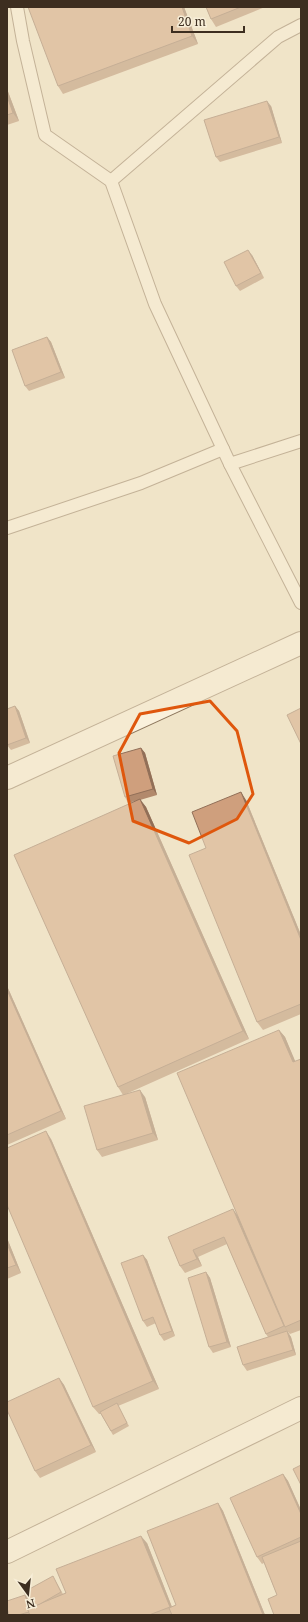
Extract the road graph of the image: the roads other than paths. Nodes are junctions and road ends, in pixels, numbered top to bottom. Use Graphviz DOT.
graph roads {
  1 [pos="18,7"];
  2 [pos="301,25"];
  3 [pos="111,181"];
  4 [pos="301,441"];
  5 [pos="223,449"];
  6 [pos="230,464"];
  7 [pos="8,527"];
  8 [pos="301,604"];
  9 [pos="301,643"];
  10 [pos="7,778"];
  11 [pos="301,1408"];
  12 [pos="7,1552"];
  1 -- 3 [label="lane"];
  2 -- 3 [label="lane"];
  3 -- 5 [label="lane"];
  4 -- 6 [label="lane"];
  5 -- 6 [label="lane"];
  5 -- 7 [label="lane"];
  6 -- 8 [label="lane"];
  9 -- 10 [label="street"];
  11 -- 12 [label="street"];
}
